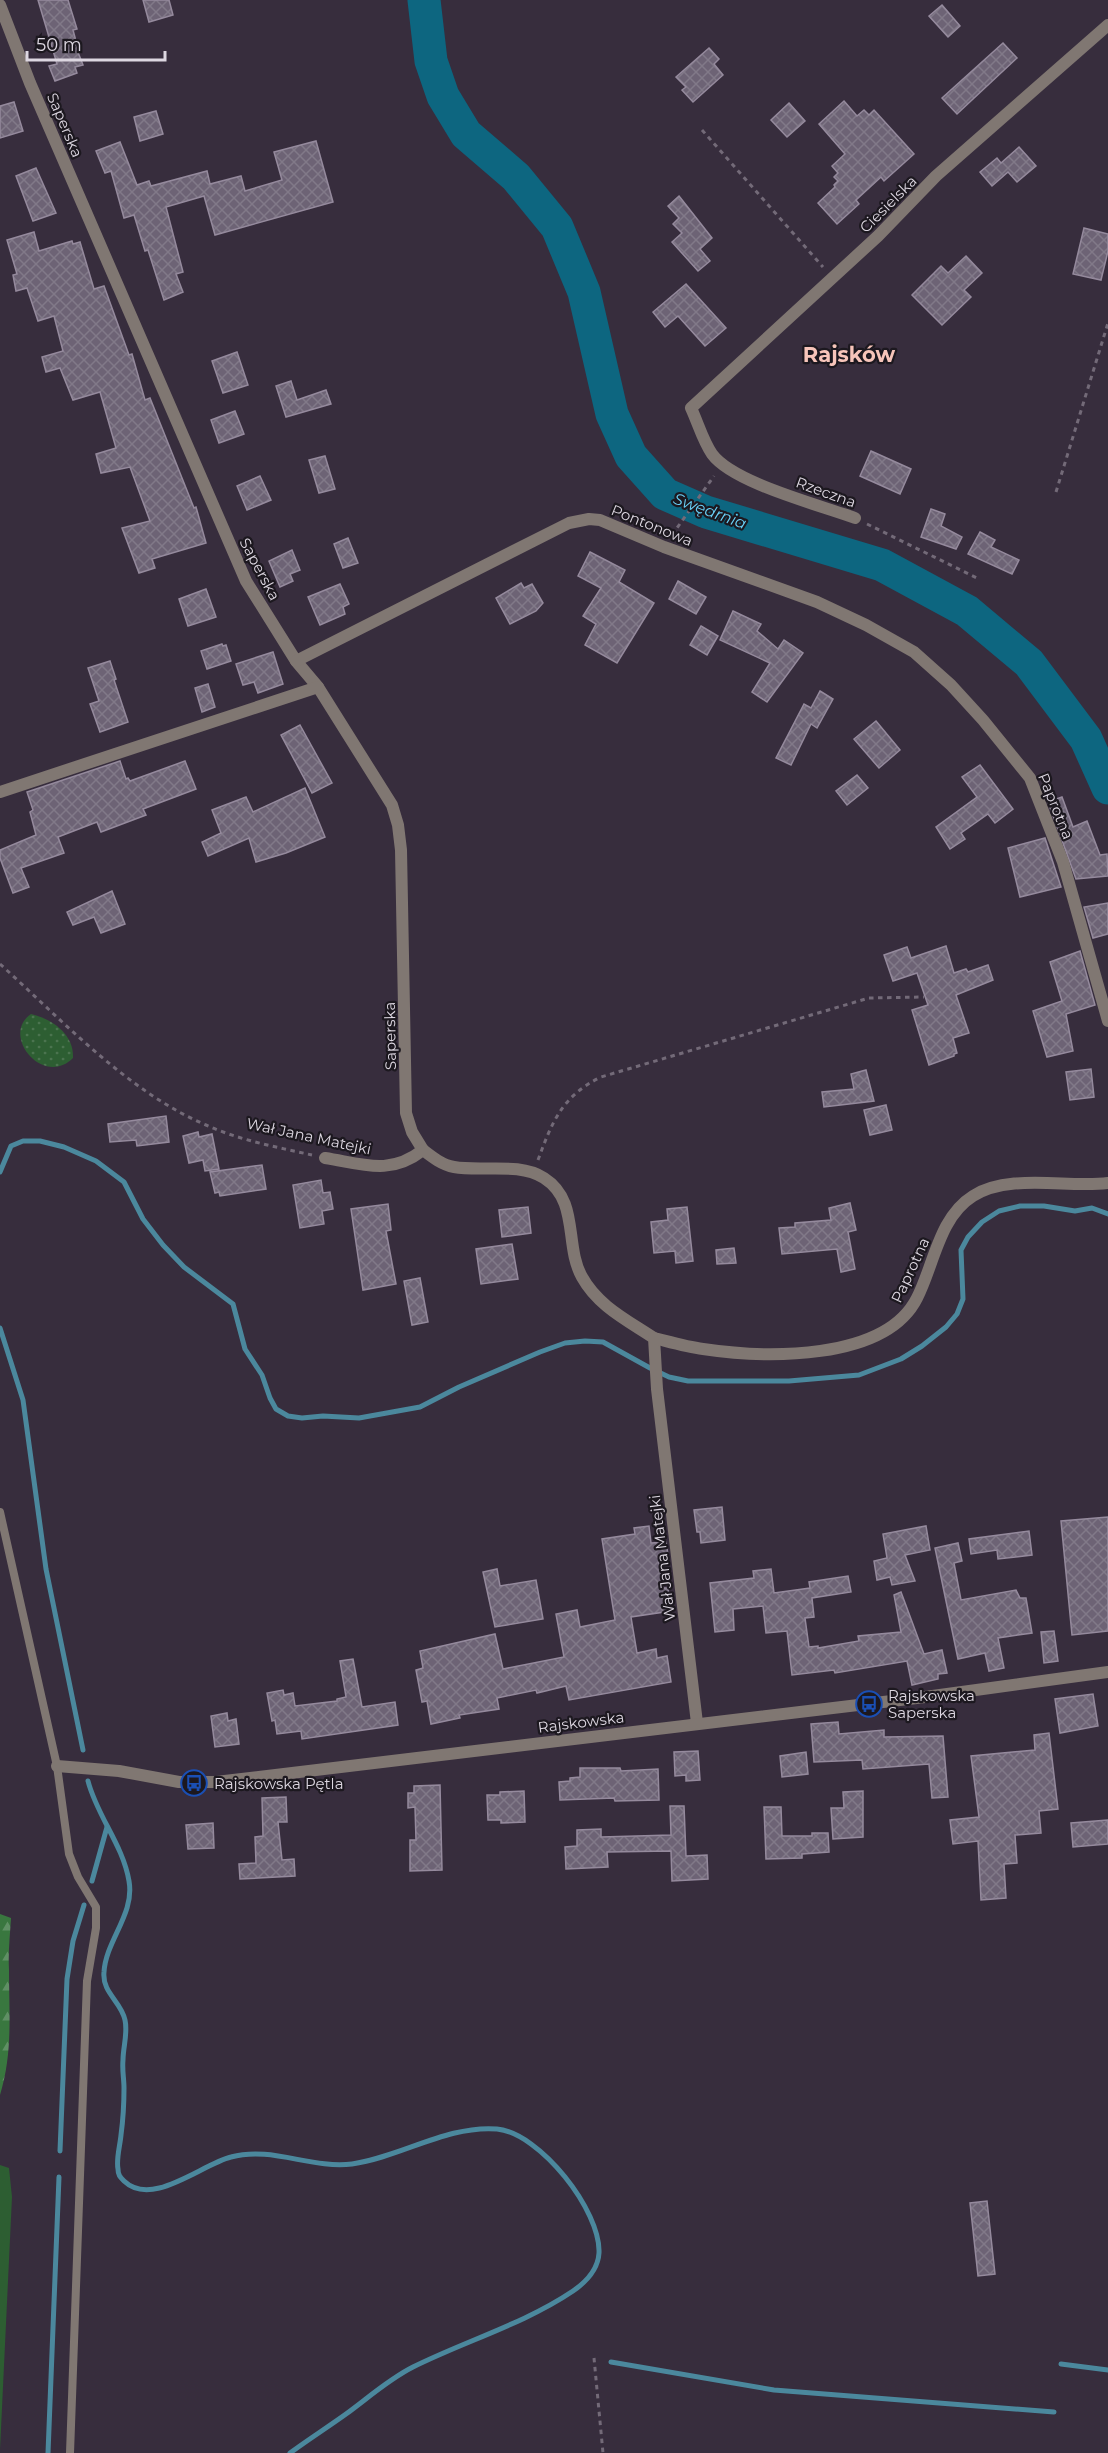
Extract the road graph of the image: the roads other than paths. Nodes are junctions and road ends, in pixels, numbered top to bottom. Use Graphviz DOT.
graph roads {
  1 [pos="0,5"];
  2 [pos="1108,25"];
  3 [pos="691,408"];
  4 [pos="855,518"];
  5 [pos="296,661"];
  6 [pos="318,687"];
  7 [pos="983,720"];
  8 [pos="0,792"];
  9 [pos="1108,1021"];
  10 [pos="423,1150"];
  11 [pos="325,1158"];
  12 [pos="1108,1183"];
  13 [pos="654,1338"];
  14 [pos="0,1512"];
  15 [pos="1108,1672"];
  16 [pos="697,1724"];
  17 [pos="57,1766"];
  18 [pos="70,2453"];
  1 -- 5 [label="street, Saperska"];
  2 -- 3 [label="street, Ciesielska"];
  3 -- 4 [label="street, Rzeczna"];
  5 -- 6 [label="street, Saperska"];
  5 -- 7 [label="street, Pontonowa"];
  6 -- 8 [label="street"];
  6 -- 10 [label="street, Saperska"];
  7 -- 9 [label="street, Paprotna"];
  10 -- 11 [label="street, Wał Jana Matejki"];
  10 -- 13 [label="street"];
  12 -- 13 [label="street, Paprotna"];
  13 -- 16 [label="street, Wał Jana Matejki"];
  14 -- 17 [label="lane"];
  15 -- 16 [label="street, Rajskowska"];
  16 -- 17 [label="street, Rajskowska"];
  17 -- 18 [label="lane"];
}
